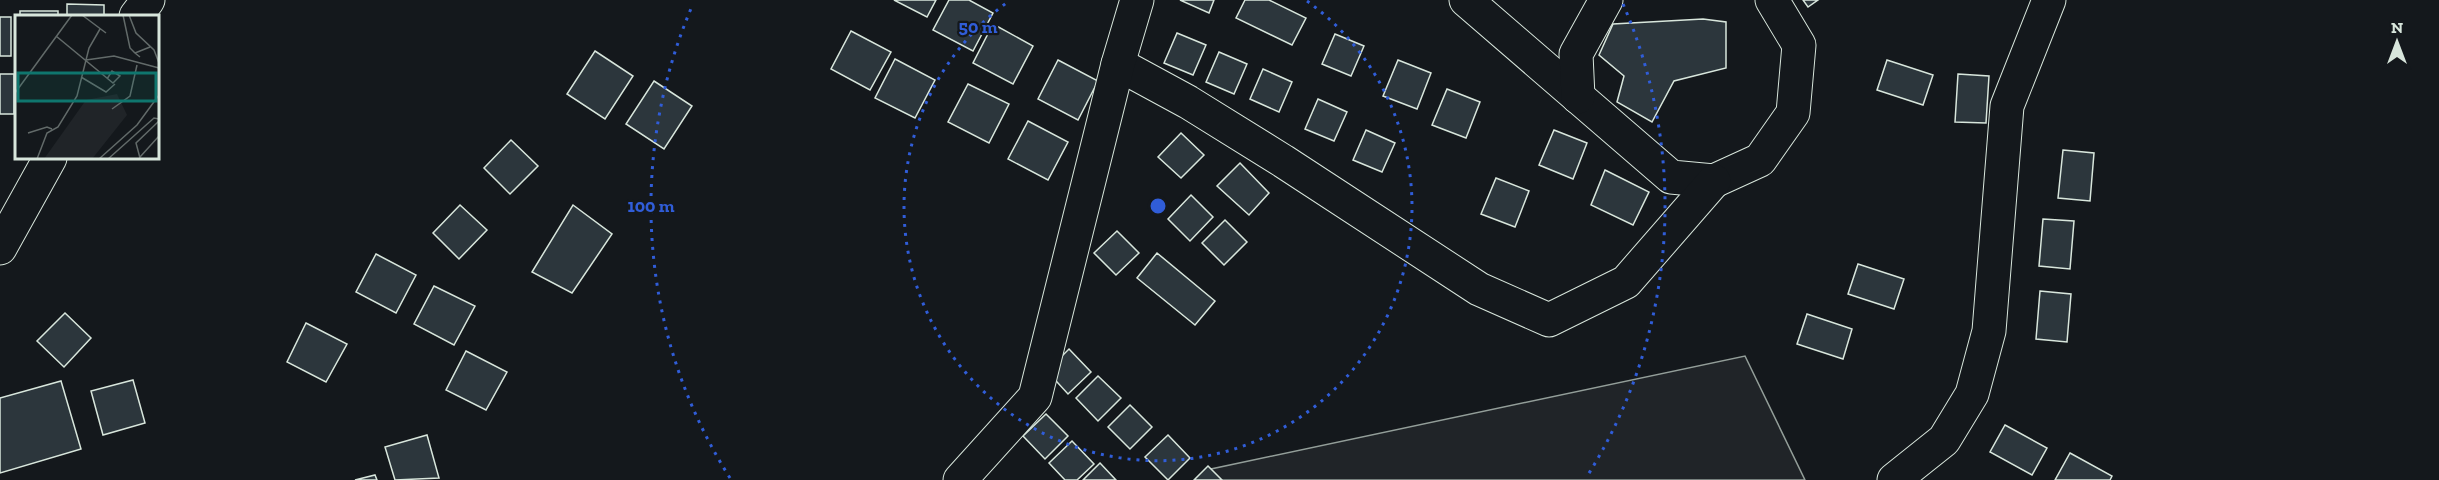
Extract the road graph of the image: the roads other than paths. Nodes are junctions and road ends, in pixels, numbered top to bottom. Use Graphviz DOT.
graph roads {
  1 [pos="148,0"];
  2 [pos="1137,0"];
  3 [pos="1466,0"];
  4 [pos="1606,0"];
  5 [pos="1772,0"];
  6 [pos="2049,0"];
  7 [pos="137,15"];
  8 [pos="1118,64"];
  9 [pos="1578,97"];
  10 [pos="49,159"];
  11 [pos="1714,182"];
  12 [pos="0,248"];
  13 [pos="960,480"];
  14 [pos="1894,480"];
  1 -- 7 [label="street"];
  2 -- 8 [label="street"];
  3 -- 9 [label="street"];
  4 -- 9 [label="street"];
  5 -- 11 [label="street"];
  6 -- 14 [label="street"];
  8 -- 11 [label="street"];
  8 -- 13 [label="street"];
  9 -- 11 [label="street"];
  10 -- 12 [label="street"];
}
